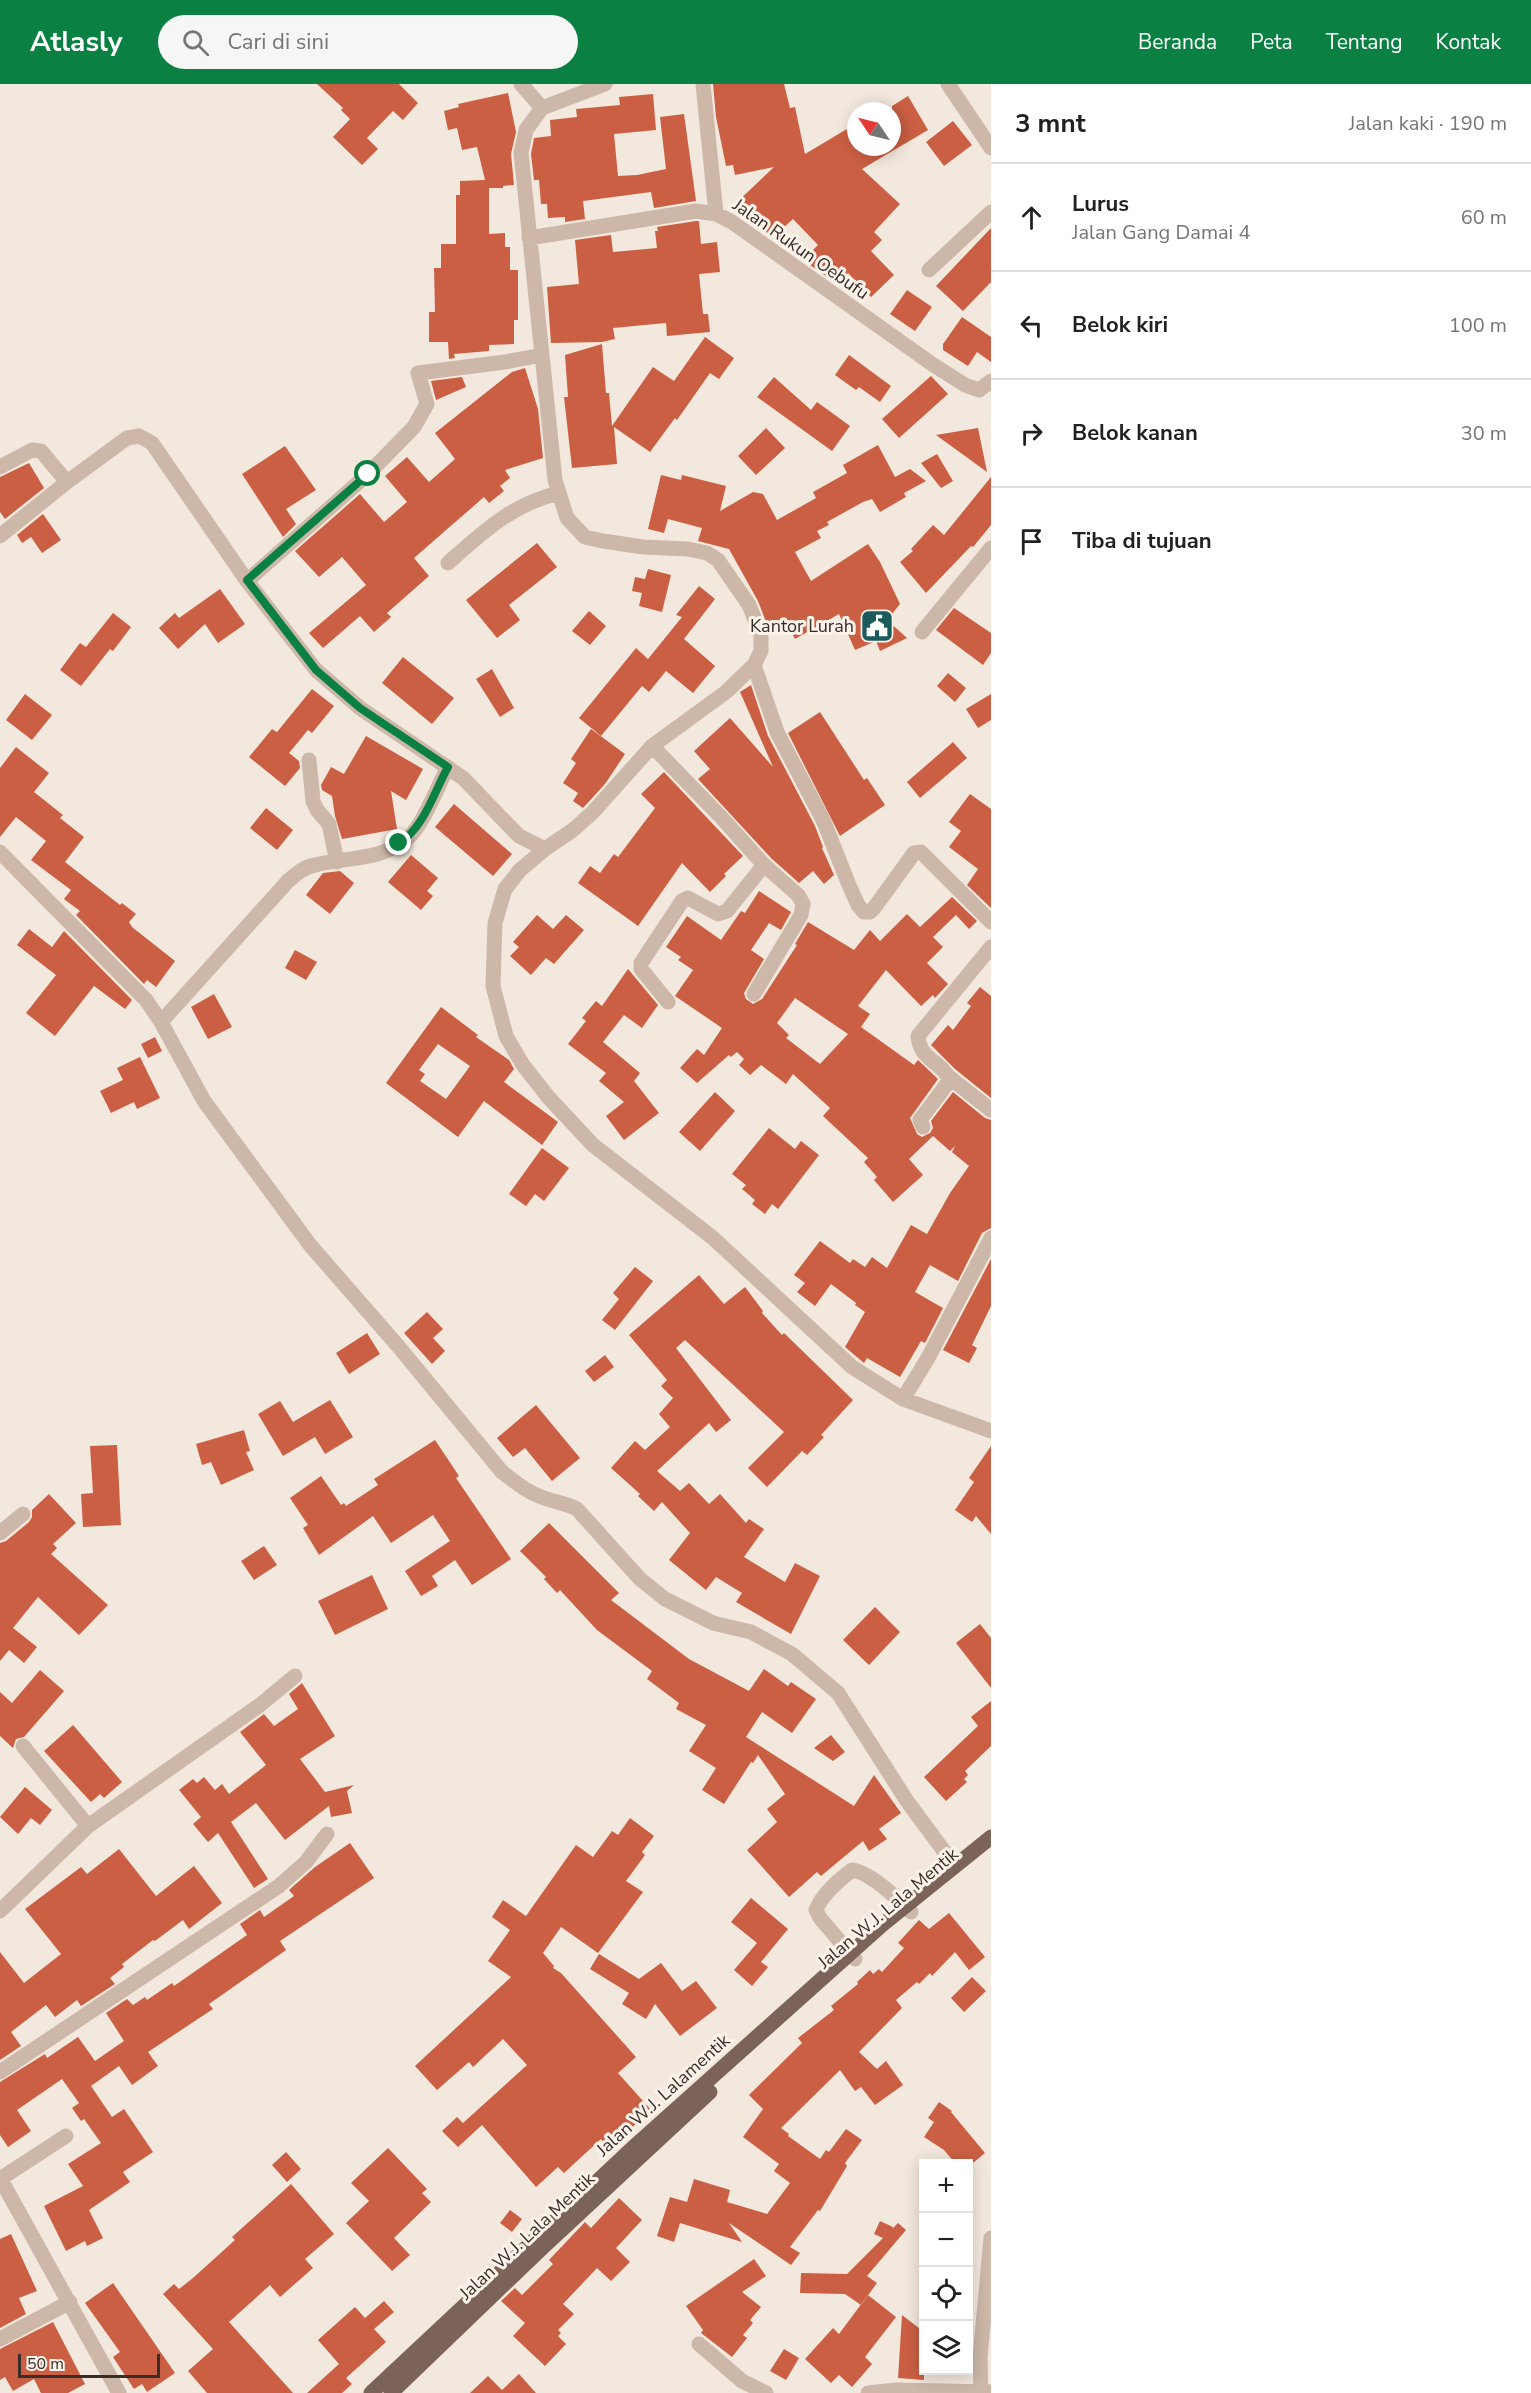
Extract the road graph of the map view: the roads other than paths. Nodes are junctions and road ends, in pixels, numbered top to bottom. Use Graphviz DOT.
graph roads {
  1 [pos="520,84"];
  2 [pos="605,84"];
  3 [pos="703,84"];
  4 [pos="948,84"];
  5 [pos="542,108"];
  6 [pos="989,140"];
  7 [pos="991,212"];
  8 [pos="716,214"];
  9 [pos="529,237"];
  10 [pos="929,270"];
  11 [pos="542,355"];
  12 [pos="985,386"];
  13 [pos="991,402"];
  14 [pos="0,467"];
  15 [pos="67,482"];
  16 [pos="559,493"];
  17 [pos="0,536"];
  18 [pos="991,548"];
  19 [pos="448,563"];
  20 [pos="247,580"];
  21 [pos="922,632"];
  22 [pos="754,665"];
  23 [pos="652,746"];
  24 [pos="309,760"];
  25 [pos="448,767"];
  26 [pos="545,849"];
  27 [pos="0,852"];
  28 [pos="337,862"];
  29 [pos="764,865"];
  30 [pos="991,922"];
  31 [pos="991,947"];
  32 [pos="754,994"];
  33 [pos="668,1002"];
  34 [pos="161,1022"];
  35 [pos="949,1077"];
  36 [pos="991,1110"];
  37 [pos="923,1127"];
  38 [pos="991,1238"];
  39 [pos="903,1399"];
  40 [pos="991,1431"];
  41 [pos="23,1514"];
  42 [pos="0,1533"];
  43 [pos="295,1676"];
  44 [pos="23,1746"];
  45 [pos="88,1826"];
  46 [pos="327,1834"];
  47 [pos="991,1837"];
  48 [pos="991,1848"];
  49 [pos="956,1866"];
  50 [pos="908,1909"];
  51 [pos="0,1911"];
  52 [pos="854,1956"];
  53 [pos="0,2072"];
  54 [pos="66,2136"];
  55 [pos="0,2179"];
  56 [pos="991,2238"];
  57 [pos="70,2302"];
  58 [pos="0,2340"];
  59 [pos="699,2344"];
  60 [pos="381,2391"];
  61 [pos="896,2392"];
  62 [pos="981,2392"];
  63 [pos="991,2392"];
  64 [pos="119,2393"];
  65 [pos="766,2393"];
  66 [pos="868,2393"];
  1 -- 5 [label="street"];
  2 -- 5 [label="street"];
  3 -- 8 [label="street"];
  4 -- 6 [label="street"];
  5 -- 9 [label="street"];
  7 -- 10 [label="street"];
  8 -- 9 [label="street, Jalan Rukun Oebufu"];
  8 -- 12 [label="street, Jalan Rukun Oebufu"];
  9 -- 11 [label="street"];
  11 -- 16 [label="street"];
  11 -- 20 [label="street"];
  12 -- 13 [label="street, Jalan Rukun Oebufu"];
  14 -- 15 [label="street"];
  15 -- 17 [label="street"];
  15 -- 20 [label="street"];
  16 -- 19 [label="street"];
  16 -- 22 [label="street"];
  18 -- 21 [label="street"];
  20 -- 25 [label="street"];
  22 -- 23 [label="street"];
  22 -- 30 [label="street"];
  23 -- 26 [label="street"];
  23 -- 29 [label="street"];
  24 -- 28 [label="street"];
  25 -- 26 [label="street"];
  25 -- 28 [label="street"];
  26 -- 39 [label="street"];
  27 -- 34 [label="street"];
  28 -- 34 [label="street"];
  29 -- 32 [label="street"];
  29 -- 33 [label="street"];
  31 -- 35 [label="street"];
  34 -- 49 [label="street"];
  35 -- 36 [label="street"];
  35 -- 37 [label="street"];
  38 -- 39 [label="street"];
  39 -- 40 [label="street"];
  41 -- 42 [label="street"];
  43 -- 45 [label="street"];
  44 -- 45 [label="street"];
  45 -- 51 [label="street"];
  46 -- 53 [label="street"];
  47 -- 49 [label="main road"];
  48 -- 50 [label="main road, Jalan W.J. Lala Mentik"];
  49 -- 50 [label="main road"];
  50 -- 52 [label="main road, Jalan W.J. Lala Mentik"];
  50 -- 52 [label="street"];
  52 -- 60 [label="main road, Jalan W.J. Lala Mentik"];
  54 -- 55 [label="street"];
  55 -- 57 [label="street"];
  56 -- 62 [label="street"];
  57 -- 58 [label="street"];
  57 -- 64 [label="street"];
  59 -- 65 [label="street"];
  61 -- 62 [label="street"];
  61 -- 66 [label="street"];
  62 -- 63 [label="street"];
}
